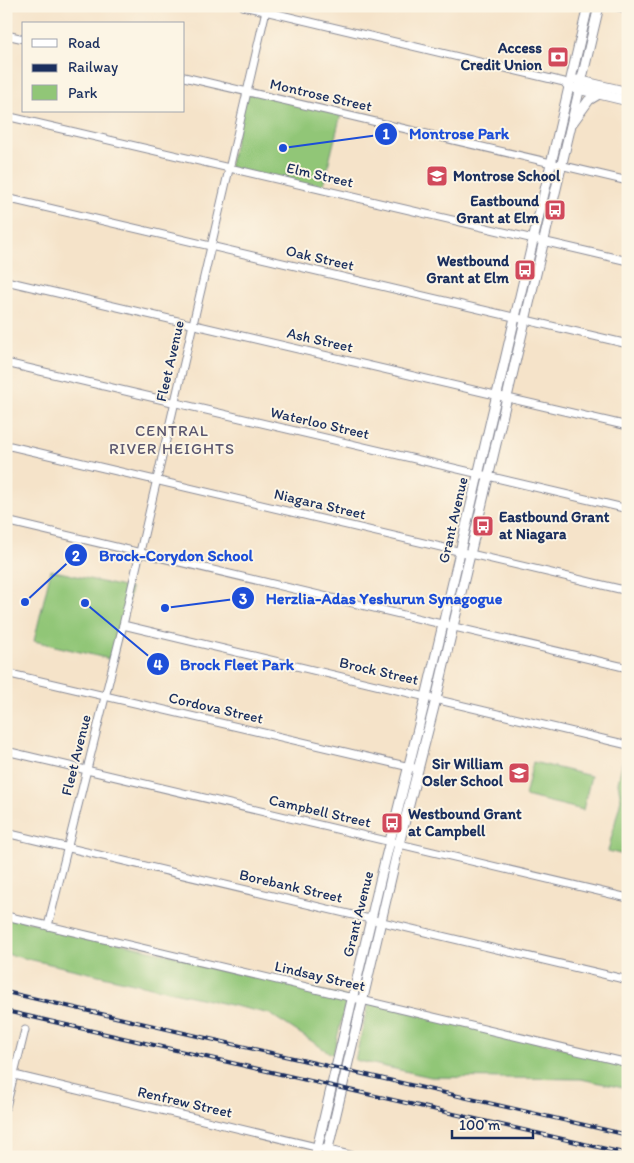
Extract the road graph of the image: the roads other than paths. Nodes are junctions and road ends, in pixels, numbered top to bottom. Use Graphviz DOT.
graph roads {
  1 [pos="243,6"];
  2 [pos="588,6"];
  3 [pos="598,6"];
  4 [pos="614,6"];
  5 [pos="267,9"];
  6 [pos="628,10"];
  7 [pos="6,35"];
  8 [pos="22,39"];
  9 [pos="185,77"];
  10 [pos="569,83"];
  11 [pos="580,85"];
  12 [pos="247,92"];
  13 [pos="628,92"];
  14 [pos="599,94"];
  15 [pos="628,101"];
  16 [pos="6,116"];
  17 [pos="570,126"];
  18 [pos="551,163"];
  19 [pos="561,166"];
  20 [pos="229,168"];
  21 [pos="628,181"];
  22 [pos="6,198"];
  23 [pos="534,239"];
  24 [pos="544,241"];
  25 [pos="211,246"];
  26 [pos="628,261"];
  27 [pos="6,281"];
  28 [pos="514,317"];
  29 [pos="526,319"];
  30 [pos="193,324"];
  31 [pos="628,344"];
  32 [pos="6,363"];
  33 [pos="496,396"];
  34 [pos="507,398"];
  35 [pos="174,403"];
  36 [pos="628,426"];
  37 [pos="6,445"];
  38 [pos="478,474"];
  39 [pos="489,477"];
  40 [pos="156,480"];
  41 [pos="628,509"];
  42 [pos="6,521"];
  43 [pos="460,552"];
  44 [pos="139,553"];
  45 [pos="470,554"];
  46 [pos="628,591"];
  47 [pos="442,624"];
  48 [pos="123,625"];
  49 [pos="453,626"];
  50 [pos="628,668"];
  51 [pos="6,673"];
  52 [pos="106,696"];
  53 [pos="426,697"];
  54 [pos="436,699"];
  55 [pos="628,745"];
  56 [pos="6,751"];
  57 [pos="408,767"];
  58 [pos="86,770"];
  59 [pos="419,770"];
  60 [pos="6,833"];
  61 [pos="390,842"];
  62 [pos="400,844"];
  63 [pos="69,848"];
  64 [pos="628,898"];
  65 [pos="6,916"];
  66 [pos="371,920"];
  67 [pos="381,922"];
  68 [pos="48,926"];
  69 [pos="628,980"];
  70 [pos="352,998"];
  71 [pos="363,1000"];
  72 [pos="25,1030"];
  73 [pos="628,1063"];
  74 [pos="10,1074"];
  75 [pos="6,1107"];
  76 [pos="317,1147"];
  77 [pos="327,1153"];
  78 [pos="6,1155"];
  79 [pos="12,1157"];
  80 [pos="315,1157"];
  81 [pos="358,1157"];
  1 -- 5 [label="street"];
  2 -- 10 [label="main road, Grant Avenue"];
  3 -- 11 [label="main road, Grant Avenue"];
  4 -- 6 [label="street"];
  5 -- 10 [label="street"];
  5 -- 12 [label="street, Fleet Avenue"];
  7 -- 8 [label="street"];
  9 -- 12 [label="street, Montrose Street"];
  10 -- 11 [label="main road"];
  10 -- 18 [label="main road, Grant Avenue"];
  11 -- 13 [label="main road"];
  11 -- 14 [label="main road"];
  11 -- 17 [label="main road, Grant Avenue"];
  12 -- 18 [label="street, Montrose Street"];
  12 -- 20 [label="street, Fleet Avenue"];
  14 -- 15 [label="main road"];
  14 -- 17 [label="main road"];
  16 -- 20 [label="street, Elm Street"];
  17 -- 19 [label="main road, Grant Avenue"];
  18 -- 19 [label="street, Montrose Street"];
  18 -- 23 [label="main road, Grant Avenue"];
  19 -- 21 [label="street, Montrose Street"];
  19 -- 24 [label="main road, Grant Avenue"];
  20 -- 23 [label="street, Elm Street"];
  20 -- 25 [label="street, Fleet Avenue"];
  22 -- 25 [label="street, Oak Street"];
  23 -- 24 [label="street, Elm Street"];
  23 -- 28 [label="main road, Grant Avenue"];
  24 -- 26 [label="street, Elm Street"];
  24 -- 29 [label="main road, Grant Avenue"];
  25 -- 28 [label="street, Oak Street"];
  25 -- 30 [label="street, Fleet Avenue"];
  27 -- 30 [label="street, Ash Street"];
  28 -- 29 [label="street, Oak Street"];
  28 -- 33 [label="main road, Grant Avenue"];
  29 -- 31 [label="street, Oak Street"];
  29 -- 34 [label="main road, Grant Avenue"];
  30 -- 33 [label="street, Ash Street"];
  30 -- 35 [label="street, Fleet Avenue"];
  32 -- 35 [label="street, Waterloo Street"];
  33 -- 34 [label="street, Ash Street"];
  33 -- 38 [label="main road, Grant Avenue"];
  34 -- 36 [label="street, Ash Street"];
  34 -- 39 [label="main road, Grant Avenue"];
  35 -- 38 [label="street, Waterloo Street"];
  35 -- 40 [label="street, Fleet Avenue"];
  37 -- 40 [label="street, Niagara Street"];
  38 -- 39 [label="street, Waterloo Street"];
  38 -- 43 [label="main road, Grant Avenue"];
  39 -- 41 [label="street, Waterloo Street"];
  39 -- 45 [label="main road, Grant Avenue"];
  40 -- 43 [label="street, Niagara Street"];
  40 -- 44 [label="street, Fleet Avenue"];
  42 -- 44 [label="street"];
  43 -- 45 [label="street, Niagara Street"];
  43 -- 47 [label="main road, Grant Avenue"];
  44 -- 47 [label="street"];
  44 -- 48 [label="street, Fleet Avenue"];
  45 -- 46 [label="street, Niagara Street"];
  45 -- 49 [label="main road, Grant Avenue"];
  47 -- 49 [label="street"];
  47 -- 53 [label="main road, Grant Avenue"];
  48 -- 52 [label="street, Fleet Avenue"];
  48 -- 53 [label="street, Brock Street"];
  49 -- 50 [label="street"];
  49 -- 54 [label="main road, Grant Avenue"];
  51 -- 52 [label="street, Cordova Street"];
  52 -- 57 [label="street, Cordova Street"];
  52 -- 58 [label="street, Fleet Avenue"];
  53 -- 54 [label="street, Brock Street"];
  53 -- 57 [label="main road, Grant Avenue"];
  54 -- 55 [label="street, Brock Street"];
  54 -- 59 [label="main road, Grant Avenue"];
  56 -- 58 [label="street, Campbell Street"];
  57 -- 59 [label="street, Cordova Street"];
  57 -- 61 [label="main road, Grant Avenue"];
  58 -- 61 [label="street, Campbell Street"];
  58 -- 63 [label="street, Fleet Avenue"];
  59 -- 62 [label="main road, Grant Avenue"];
  60 -- 63 [label="street, Borebank Street"];
  61 -- 62 [label="street, Campbell Street"];
  61 -- 66 [label="main road, Grant Avenue"];
  62 -- 64 [label="street, Campbell Street"];
  62 -- 67 [label="main road, Grant Avenue"];
  63 -- 66 [label="street, Borebank Street"];
  63 -- 68 [label="street, Fleet Avenue"];
  65 -- 68 [label="street, Lindsay Street"];
  66 -- 67 [label="street, Borebank Street"];
  66 -- 70 [label="main road, Grant Avenue"];
  67 -- 69 [label="street, Borebank Street"];
  67 -- 71 [label="main road, Grant Avenue"];
  68 -- 70 [label="street, Lindsay Street"];
  70 -- 71 [label="street, Lindsay Street"];
  70 -- 76 [label="main road, Grant Avenue"];
  71 -- 73 [label="street, Lindsay Street"];
  71 -- 77 [label="main road, Grant Avenue"];
  72 -- 74 [label="street"];
  74 -- 75 [label="street"];
  74 -- 76 [label="street, Renfrew Street"];
  76 -- 77 [label="street, Renfrew Street"];
  76 -- 80 [label="main road, Grant Avenue"];
  77 -- 81 [label="street, Renfrew Street"];
  78 -- 79 [label="street"];
}
